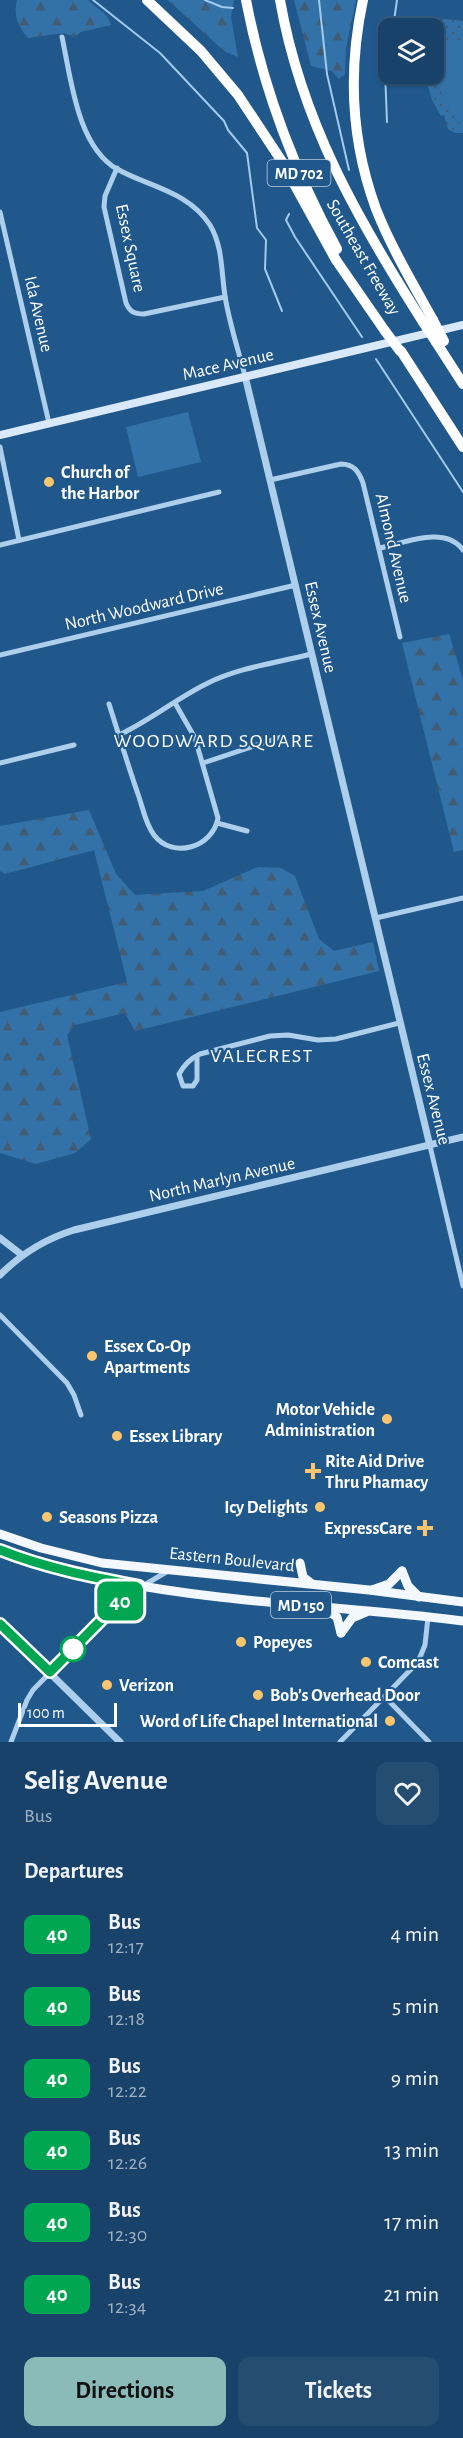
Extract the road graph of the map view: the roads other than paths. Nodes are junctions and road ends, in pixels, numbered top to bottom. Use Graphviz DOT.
graph roads {
  1 [pos="147,0"];
  2 [pos="246,0"];
  3 [pos="280,0"];
  4 [pos="363,2"];
  5 [pos="62,37"];
  6 [pos="117,168"];
  7 [pos="0,212"];
  8 [pos="225,297"];
  9 [pos="428,321"];
  10 [pos="463,325"];
  11 [pos="387,330"];
  12 [pos="440,341"];
  13 [pos="245,375"];
  14 [pos="463,376"];
  15 [pos="463,384"];
  16 [pos="50,423"];
  17 [pos="0,435"];
  18 [pos="0,447"];
  19 [pos="463,447"];
  20 [pos="270,480"];
  21 [pos="219,492"];
  22 [pos="19,540"];
  23 [pos="0,545"];
  24 [pos="380,548"];
  25 [pos="463,550"];
  26 [pos="296,585"];
  27 [pos="400,637"];
  28 [pos="311,654"];
  29 [pos="0,655"];
  30 [pos="175,703"];
  31 [pos="109,704"];
  32 [pos="119,735"];
  33 [pos="281,737"];
  34 [pos="74,745"];
  35 [pos="203,762"];
  36 [pos="0,763"];
  37 [pos="217,823"];
  38 [pos="247,831"];
  39 [pos="463,898"];
  40 [pos="376,918"];
  41 [pos="399,1023"];
  42 [pos="197,1056"];
  43 [pos="463,1137"];
  44 [pos="430,1146"];
  45 [pos="0,1238"];
  46 [pos="22,1256"];
  47 [pos="0,1275"];
  48 [pos="463,1286"];
  49 [pos="0,1315"];
  50 [pos="81,1415"];
  51 [pos="0,1534"];
  52 [pos="0,1550"];
  53 [pos="300,1563"];
  54 [pos="170,1569"];
  55 [pos="316,1585"];
  56 [pos="139,1586"];
  57 [pos="369,1590"];
  58 [pos="419,1597"];
  59 [pos="463,1602"];
  60 [pos="324,1608"];
  61 [pos="369,1611"];
  62 [pos="428,1617"];
  63 [pos="463,1622"];
  64 [pos="0,1624"];
  65 [pos="50,1672"];
  66 [pos="385,1697"];
  67 [pos="11,1742"];
  68 [pos="120,1742"];
  69 [pos="340,1742"];
  70 [pos="429,1742"];
  1 -- 11 [label="highway"];
  2 -- 11 [label="highway, Southeast Freeway / MD 702"];
  3 -- 9 [label="highway, Southeast Freeway / MD 702"];
  4 -- 9 [label="highway"];
  5 -- 6 [label="street, Essex Avenue"];
  6 -- 8 [label="street, Essex Avenue"];
  6 -- 8 [label="street, Essex Square"];
  7 -- 16 [label="street, Ida Avenue"];
  8 -- 13 [label="street, Essex Avenue"];
  9 -- 12 [label="highway, bridge"];
  10 -- 13 [label="main road, Mace Avenue"];
  11 -- 19 [label="highway, Southeast Freeway / MD 702, bridge"];
  12 -- 14 [label="highway"];
  12 -- 15 [label="highway"];
  13 -- 16 [label="main road, Mace Avenue"];
  13 -- 20 [label="street, Essex Avenue"];
  16 -- 17 [label="main road, Mace Avenue"];
  18 -- 22 [label="street"];
  20 -- 24 [label="street, Almond Avenue"];
  20 -- 26 [label="street, Essex Avenue"];
  21 -- 22 [label="street"];
  22 -- 23 [label="street"];
  24 -- 25 [label="street"];
  24 -- 27 [label="street, Almond Avenue"];
  26 -- 28 [label="street, Essex Avenue"];
  26 -- 29 [label="street, North Woodward Drive"];
  28 -- 30 [label="street"];
  28 -- 40 [label="street, Essex Avenue"];
  30 -- 32 [label="street"];
  30 -- 35 [label="street"];
  31 -- 32 [label="street"];
  32 -- 37 [label="street"];
  33 -- 35 [label="street"];
  34 -- 36 [label="street"];
  35 -- 37 [label="street"];
  37 -- 38 [label="street"];
  39 -- 40 [label="street"];
  40 -- 41 [label="street, Essex Avenue"];
  41 -- 42 [label="street"];
  41 -- 44 [label="street, Essex Avenue"];
  42 -- 42 [label="street"];
  43 -- 44 [label="street, North Marlyn Avenue"];
  44 -- 46 [label="street, North Marlyn Avenue"];
  44 -- 48 [label="street, Essex Avenue"];
  45 -- 46 [label="street"];
  46 -- 47 [label="street, North Marlyn Avenue"];
  49 -- 50 [label="street"];
  51 -- 54 [label="main road, Eastern Boulevard / MD 150"];
  52 -- 56 [label="main road, MD 150"];
  53 -- 55 [label="main road"];
  54 -- 55 [label="main road, Eastern Boulevard / MD 150"];
  54 -- 56 [label="street"];
  55 -- 57 [label="main road, Eastern Boulevard / MD 150"];
  56 -- 60 [label="main road, MD 150"];
  56 -- 65 [label="street"];
  57 -- 58 [label="main road, Eastern Boulevard / MD 150"];
  57 -- 58 [label="main road"];
  58 -- 59 [label="main road, Eastern Boulevard / MD 150"];
  60 -- 61 [label="main road, MD 150"];
  60 -- 61 [label="main road"];
  61 -- 62 [label="main road, MD 150"];
  62 -- 63 [label="main road, MD 150"];
  62 -- 66 [label="street"];
  64 -- 65 [label="street"];
  65 -- 67 [label="street"];
  65 -- 68 [label="street"];
  66 -- 69 [label="street"];
  66 -- 70 [label="street"];
}
